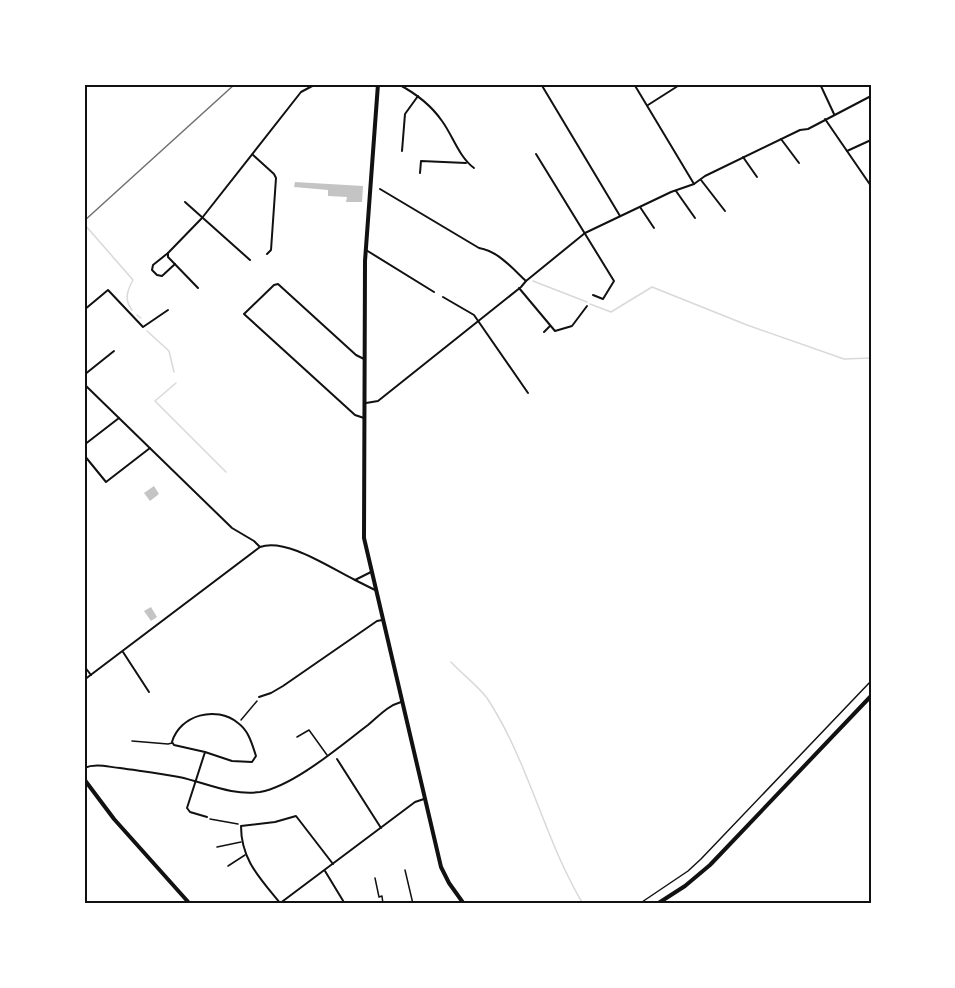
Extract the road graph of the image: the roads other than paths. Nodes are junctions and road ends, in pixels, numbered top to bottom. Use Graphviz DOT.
graph roads {
  1 [pos="316,84"];
  2 [pos="378,84"];
  3 [pos="398,84"];
  4 [pos="541,84"];
  5 [pos="634,84"];
  6 [pos="681,84"];
  7 [pos="820,84"];
  8 [pos="418,96"];
  9 [pos="871,96"];
  10 [pos="647,106"];
  11 [pos="834,114"];
  12 [pos="825,119"];
  13 [pos="782,139"];
  14 [pos="871,140"];
  15 [pos="402,151"];
  16 [pos="847,151"];
  17 [pos="536,154"];
  18 [pos="253,155"];
  19 [pos="743,157"];
  20 [pos="466,163"];
  21 [pos="799,163"];
  22 [pos="474,168"];
  23 [pos="420,174"];
  24 [pos="757,177"];
  25 [pos="701,180"];
  26 [pos="694,184"];
  27 [pos="871,186"];
  28 [pos="380,189"];
  29 [pos="676,191"];
  30 [pos="184,202"];
  31 [pos="640,207"];
  32 [pos="724,211"];
  33 [pos="620,216"];
  34 [pos="202,218"];
  35 [pos="695,218"];
  36 [pos="654,228"];
  37 [pos="585,233"];
  38 [pos="366,250"];
  39 [pos="168,253"];
  40 [pos="267,254"];
  41 [pos="250,260"];
  42 [pos="175,264"];
  43 [pos="526,281"];
  44 [pos="198,288"];
  45 [pos="519,288"];
  46 [pos="434,292"];
  47 [pos="593,295"];
  48 [pos="442,297"];
  49 [pos="587,306"];
  50 [pos="84,310"];
  51 [pos="168,310"];
  52 [pos="478,320"];
  53 [pos="550,326"];
  54 [pos="544,332"];
  55 [pos="114,351"];
  56 [pos="364,359"];
  57 [pos="84,375"];
  58 [pos="84,384"];
  59 [pos="528,393"];
  60 [pos="364,403"];
  61 [pos="119,418"];
  62 [pos="364,418"];
  63 [pos="84,445"];
  64 [pos="150,448"];
  65 [pos="84,455"];
  66 [pos="84,539"];
  67 [pos="260,547"];
  68 [pos="84,551"];
  69 [pos="371,572"];
  70 [pos="356,580"];
  71 [pos="375,590"];
  72 [pos="382,620"];
  73 [pos="122,651"];
  74 [pos="84,666"];
  75 [pos="91,675"];
  76 [pos="84,680"];
  77 [pos="149,692"];
  78 [pos="871,696"];
  79 [pos="259,697"];
  80 [pos="401,702"];
  81 [pos="297,737"];
  82 [pos="132,741"];
  83 [pos="172,742"];
  84 [pos="205,753"];
  85 [pos="327,755"];
  86 [pos="337,759"];
  87 [pos="84,768"];
  88 [pos="84,779"];
  89 [pos="197,782"];
  90 [pos="424,799"];
  91 [pos="207,818"];
  92 [pos="381,828"];
  93 [pos="242,842"];
  94 [pos="217,847"];
  95 [pos="245,855"];
  96 [pos="333,864"];
  97 [pos="228,866"];
  98 [pos="324,870"];
  99 [pos="405,870"];
  100 [pos="190,904"];
  101 [pos="279,904"];
  102 [pos="345,904"];
  103 [pos="413,904"];
  104 [pos="464,904"];
  105 [pos="657,904"];
  1 -- 18 [label="street"];
  2 -- 38 [label="main road"];
  3 -- 8 [label="street"];
  4 -- 33 [label="street"];
  5 -- 10 [label="street"];
  6 -- 10 [label="street"];
  7 -- 11 [label="street"];
  8 -- 15 [label="street"];
  8 -- 20 [label="street"];
  9 -- 11 [label="street"];
  10 -- 26 [label="street"];
  11 -- 12 [label="street"];
  12 -- 13 [label="street"];
  12 -- 16 [label="street"];
  13 -- 19 [label="street"];
  13 -- 21 [label="street"];
  14 -- 16 [label="street"];
  16 -- 27 [label="street"];
  17 -- 37 [label="street"];
  18 -- 34 [label="street"];
  18 -- 40 [label="street"];
  19 -- 24 [label="street"];
  19 -- 25 [label="street"];
  20 -- 22 [label="street"];
  20 -- 23 [label="street"];
  25 -- 26 [label="street"];
  25 -- 32 [label="street"];
  26 -- 29 [label="street"];
  28 -- 43 [label="street"];
  29 -- 31 [label="street"];
  29 -- 35 [label="street"];
  30 -- 34 [label="street"];
  31 -- 33 [label="street"];
  31 -- 36 [label="street"];
  33 -- 37 [label="street"];
  34 -- 39 [label="street"];
  34 -- 41 [label="street"];
  37 -- 43 [label="street"];
  37 -- 47 [label="street"];
  38 -- 46 [label="street"];
  38 -- 56 [label="main road"];
  39 -- 42 [label="street"];
  39 -- 42 [label="street"];
  42 -- 44 [label="street"];
  43 -- 45 [label="street"];
  45 -- 52 [label="street"];
  45 -- 53 [label="street"];
  48 -- 52 [label="street"];
  49 -- 53 [label="street"];
  50 -- 51 [label="street"];
  52 -- 59 [label="street"];
  52 -- 60 [label="street"];
  53 -- 54 [label="street"];
  55 -- 57 [label="street"];
  56 -- 60 [label="main road"];
  56 -- 62 [label="street"];
  58 -- 61 [label="street"];
  60 -- 62 [label="main road"];
  61 -- 63 [label="street"];
  61 -- 64 [label="street"];
  62 -- 69 [label="main road"];
  64 -- 65 [label="street"];
  64 -- 67 [label="street"];
  66 -- 68 [label="street"];
  67 -- 70 [label="street"];
  67 -- 73 [label="street"];
  69 -- 70 [label="street"];
  69 -- 71 [label="main road"];
  70 -- 71 [label="street"];
  71 -- 72 [label="main road"];
  72 -- 79 [label="street"];
  72 -- 80 [label="main road"];
  73 -- 75 [label="street"];
  73 -- 77 [label="street"];
  74 -- 75 [label="street"];
  75 -- 76 [label="street"];
  78 -- 105 [label="main road"];
  80 -- 85 [label="street"];
  80 -- 90 [label="main road"];
  81 -- 85 [label="lane"];
  82 -- 83 [label="lane"];
  83 -- 84 [label="street"];
  83 -- 84 [label="street"];
  84 -- 89 [label="street"];
  85 -- 89 [label="street"];
  86 -- 92 [label="street"];
  87 -- 89 [label="street"];
  88 -- 100 [label="main road"];
  89 -- 91 [label="street"];
  90 -- 92 [label="street"];
  90 -- 104 [label="main road"];
  92 -- 96 [label="street"];
  93 -- 94 [label="lane"];
  93 -- 95 [label="street"];
  93 -- 96 [label="street"];
  95 -- 97 [label="lane"];
  95 -- 101 [label="street"];
  96 -- 98 [label="street"];
  98 -- 101 [label="street"];
  98 -- 102 [label="street"];
  99 -- 103 [label="lane"];
}
